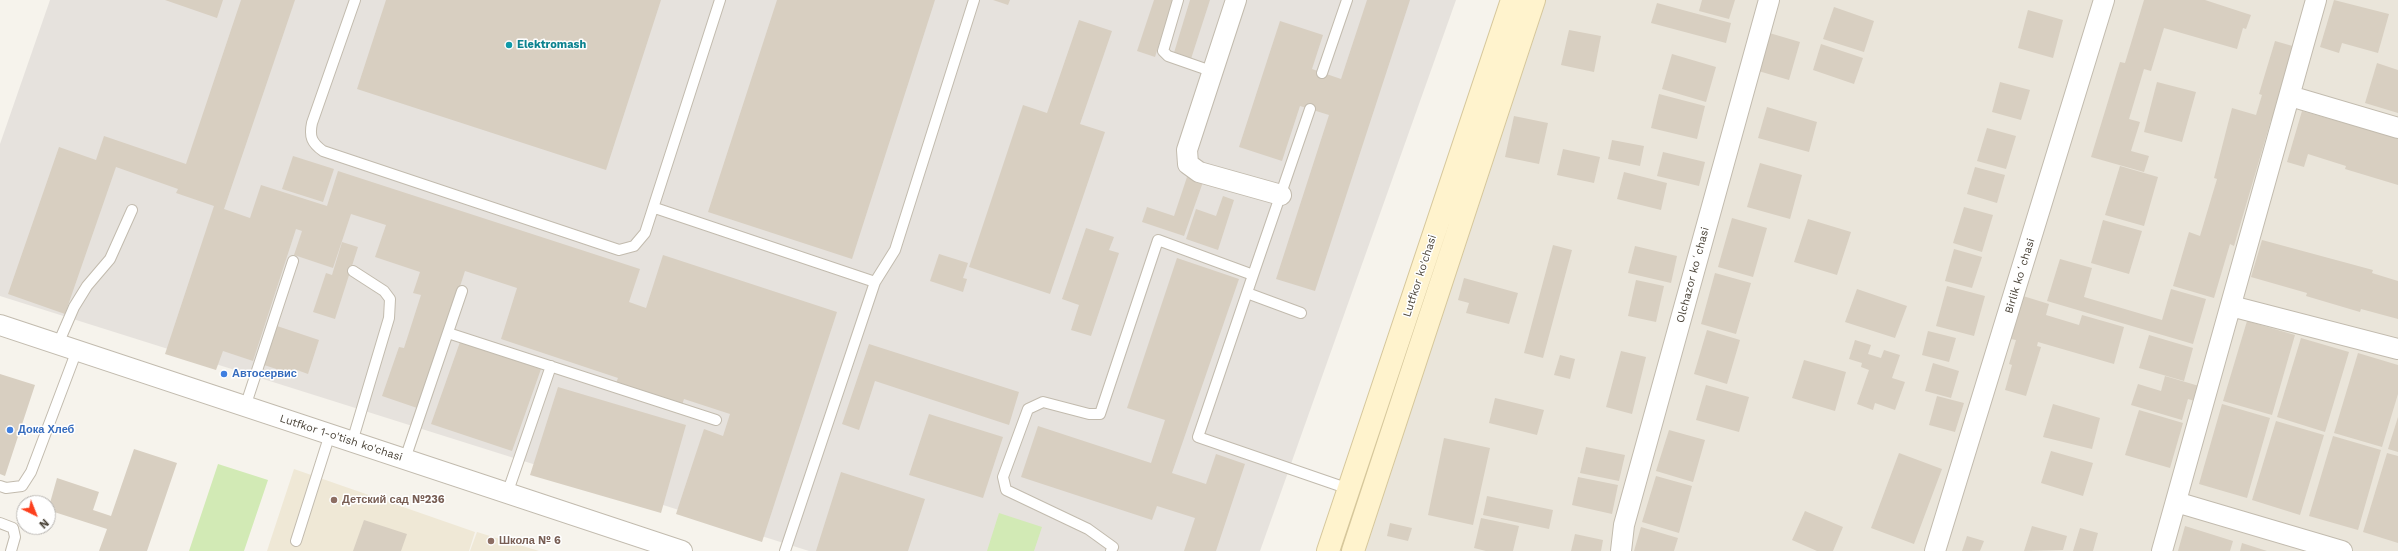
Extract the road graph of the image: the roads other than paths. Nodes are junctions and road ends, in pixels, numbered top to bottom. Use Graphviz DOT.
graph roads {
  1 [pos="355,0"];
  2 [pos="720,0"];
  3 [pos="974,0"];
  4 [pos="1178,0"];
  5 [pos="1236,0"];
  6 [pos="1347,0"];
  7 [pos="1512,0"];
  8 [pos="1534,0"];
  9 [pos="1769,0"];
  10 [pos="2104,0"];
  11 [pos="2316,0"];
  12 [pos="1212,71"];
  13 [pos="1322,72"];
  14 [pos="2290,96"];
  15 [pos="1310,109"];
  16 [pos="2398,128"];
  17 [pos="1281,195"];
  18 [pos="654,208"];
  19 [pos="132,210"];
  20 [pos="293,261"];
  21 [pos="353,271"];
  22 [pos="1253,275"];
  23 [pos="874,282"];
  24 [pos="462,291"];
  25 [pos="1247,293"];
  26 [pos="2230,306"];
  27 [pos="1301,313"];
  28 [pos="0,325"];
  29 [pos="448,333"];
  30 [pos="58,344"];
  31 [pos="2398,349"];
  32 [pos="77,350"];
  33 [pos="551,366"];
  34 [pos="245,406"];
  35 [pos="716,420"];
  36 [pos="330,434"];
  37 [pos="352,442"];
  38 [pos="405,459"];
  39 [pos="0,486"];
  40 [pos="1349,489"];
  41 [pos="507,494"];
  42 [pos="2176,502"];
  43 [pos="0,523"];
  44 [pos="296,541"];
  45 [pos="11,551"];
  46 [pos="682,551"];
  47 [pos="785,551"];
  48 [pos="1111,551"];
  49 [pos="1328,551"];
  50 [pos="1353,551"];
  51 [pos="1621,551"];
  52 [pos="1935,551"];
  53 [pos="2162,551"];
  54 [pos="2342,551"];
  1 -- 18 [label="lane"];
  2 -- 18 [label="lane"];
  3 -- 23 [label="lane"];
  4 -- 12 [label="lane"];
  5 -- 12 [label="street"];
  6 -- 13 [label="lane"];
  7 -- 40 [label="main road, Lutfkor ko'chasi"];
  8 -- 50 [label="main road, Lutfkor ko'chasi"];
  9 -- 51 [label="street, Olchazor koʻchasi"];
  10 -- 52 [label="street, Birlik koʻchasi"];
  11 -- 14 [label="street"];
  12 -- 17 [label="street"];
  14 -- 16 [label="street"];
  14 -- 26 [label="street"];
  15 -- 17 [label="lane"];
  17 -- 22 [label="lane"];
  18 -- 23 [label="lane"];
  19 -- 30 [label="lane"];
  20 -- 34 [label="lane"];
  21 -- 37 [label="lane"];
  22 -- 25 [label="lane"];
  22 -- 48 [label="lane"];
  23 -- 47 [label="lane"];
  24 -- 29 [label="lane"];
  25 -- 27 [label="lane"];
  25 -- 40 [label="lane"];
  26 -- 31 [label="street"];
  26 -- 42 [label="street"];
  28 -- 30 [label="street, Lutfkor 1-o'tish ko'chasi"];
  29 -- 33 [label="lane"];
  29 -- 38 [label="lane"];
  30 -- 32 [label="street, Lutfkor 1-o'tish ko'chasi"];
  32 -- 34 [label="street, Lutfkor 1-o'tish ko'chasi"];
  32 -- 39 [label="lane"];
  33 -- 35 [label="lane"];
  33 -- 41 [label="lane"];
  34 -- 36 [label="street, Lutfkor 1-o'tish ko'chasi"];
  36 -- 37 [label="street, Lutfkor 1-o'tish ko'chasi"];
  36 -- 44 [label="lane"];
  37 -- 38 [label="street, Lutfkor 1-o'tish ko'chasi"];
  38 -- 41 [label="street, Lutfkor 1-o'tish ko'chasi"];
  40 -- 49 [label="main road, Lutfkor ko'chasi"];
  41 -- 46 [label="street, Lutfkor 1-o'tish ko'chasi"];
  42 -- 53 [label="street"];
  42 -- 54 [label="street"];
  43 -- 45 [label="lane"];
}
